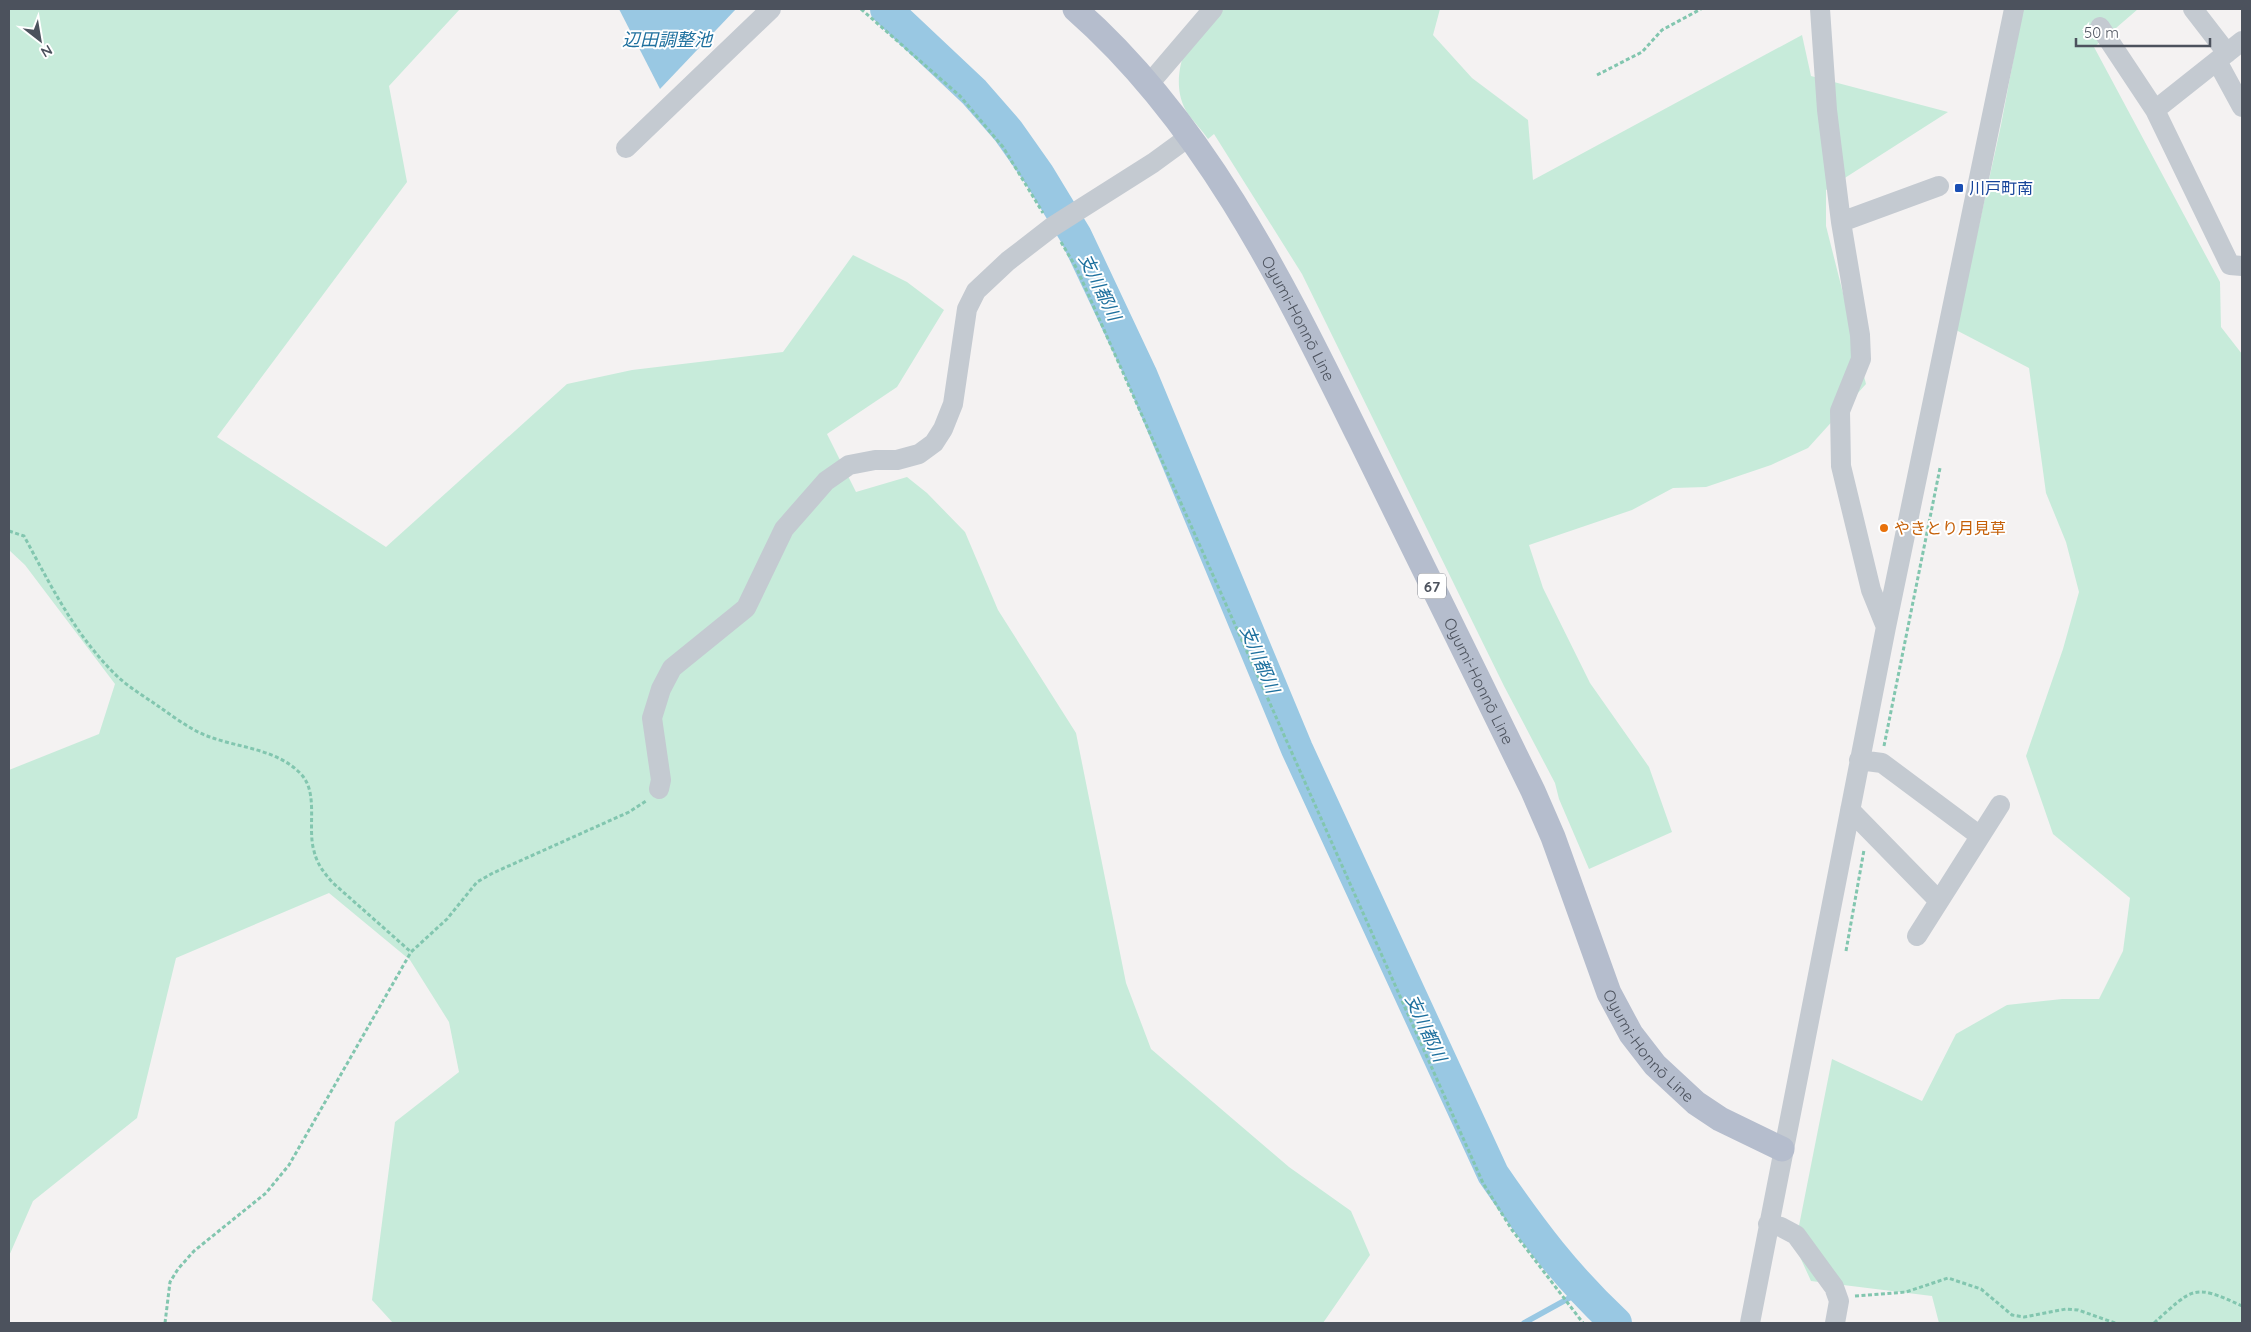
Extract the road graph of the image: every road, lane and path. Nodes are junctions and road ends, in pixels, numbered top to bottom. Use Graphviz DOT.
graph roads {
  1 [pos="771,9"];
  2 [pos="861,9"];
  3 [pos="1075,9"];
  4 [pos="1213,9"];
  5 [pos="1701,9"];
  6 [pos="1820,9"];
  7 [pos="2014,9"];
  8 [pos="2194,9"];
  9 [pos="2100,27"];
  10 [pos="2229,52"];
  11 [pos="1597,75"];
  12 [pos="1149,84"];
  13 [pos="2242,107"];
  14 [pos="2154,110"];
  15 [pos="1190,136"];
  16 [pos="626,148"];
  17 [pos="1939,186"];
  18 [pos="1841,222"];
  19 [pos="1054,226"];
  20 [pos="2242,266"];
  21 [pos="9,531"];
  22 [pos="1886,626"];
  23 [pos="1859,760"];
  24 [pos="659,789"];
  25 [pos="2000,805"];
  26 [pos="1850,810"];
  27 [pos="1980,836"];
  28 [pos="1866,842"];
  29 [pos="1939,901"];
  30 [pos="1917,936"];
  31 [pos="1846,951"];
  32 [pos="411,952"];
  33 [pos="1782,1149"];
  34 [pos="1768,1224"];
  35 [pos="1838,1297"];
  36 [pos="2242,1306"];
  37 [pos="165,1323"];
  38 [pos="1583,1323"];
  39 [pos="1750,1323"];
  40 [pos="1835,1323"];
  41 [pos="2115,1323"];
  42 [pos="2154,1323"];
  1 -- 16 [label="street"];
  2 -- 19 [label="path"];
  3 -- 12 [label="main road, Oyumi-Honnō Line / 67"];
  4 -- 12 [label="street"];
  5 -- 11 [label="path"];
  6 -- 18 [label="street"];
  7 -- 22 [label="street"];
  8 -- 10 [label="street"];
  9 -- 14 [label="street"];
  10 -- 13 [label="street"];
  10 -- 14 [label="street"];
  12 -- 15 [label="main road, Oyumi-Honnō Line / 67"];
  14 -- 20 [label="street"];
  15 -- 19 [label="street"];
  15 -- 33 [label="main road, Oyumi-Honnō Line / 67"];
  17 -- 18 [label="street"];
  18 -- 22 [label="street"];
  19 -- 24 [label="street"];
  19 -- 38 [label="path"];
  21 -- 32 [label="path"];
  22 -- 23 [label="street"];
  23 -- 26 [label="street"];
  23 -- 27 [label="street"];
  24 -- 32 [label="path"];
  25 -- 27 [label="street"];
  26 -- 29 [label="street"];
  26 -- 33 [label="street"];
  27 -- 29 [label="street"];
  28 -- 31 [label="path"];
  29 -- 30 [label="street"];
  32 -- 37 [label="path"];
  33 -- 34 [label="street"];
  34 -- 35 [label="street"];
  34 -- 39 [label="street"];
  35 -- 40 [label="street"];
  35 -- 41 [label="path"];
  36 -- 42 [label="path"];
}
